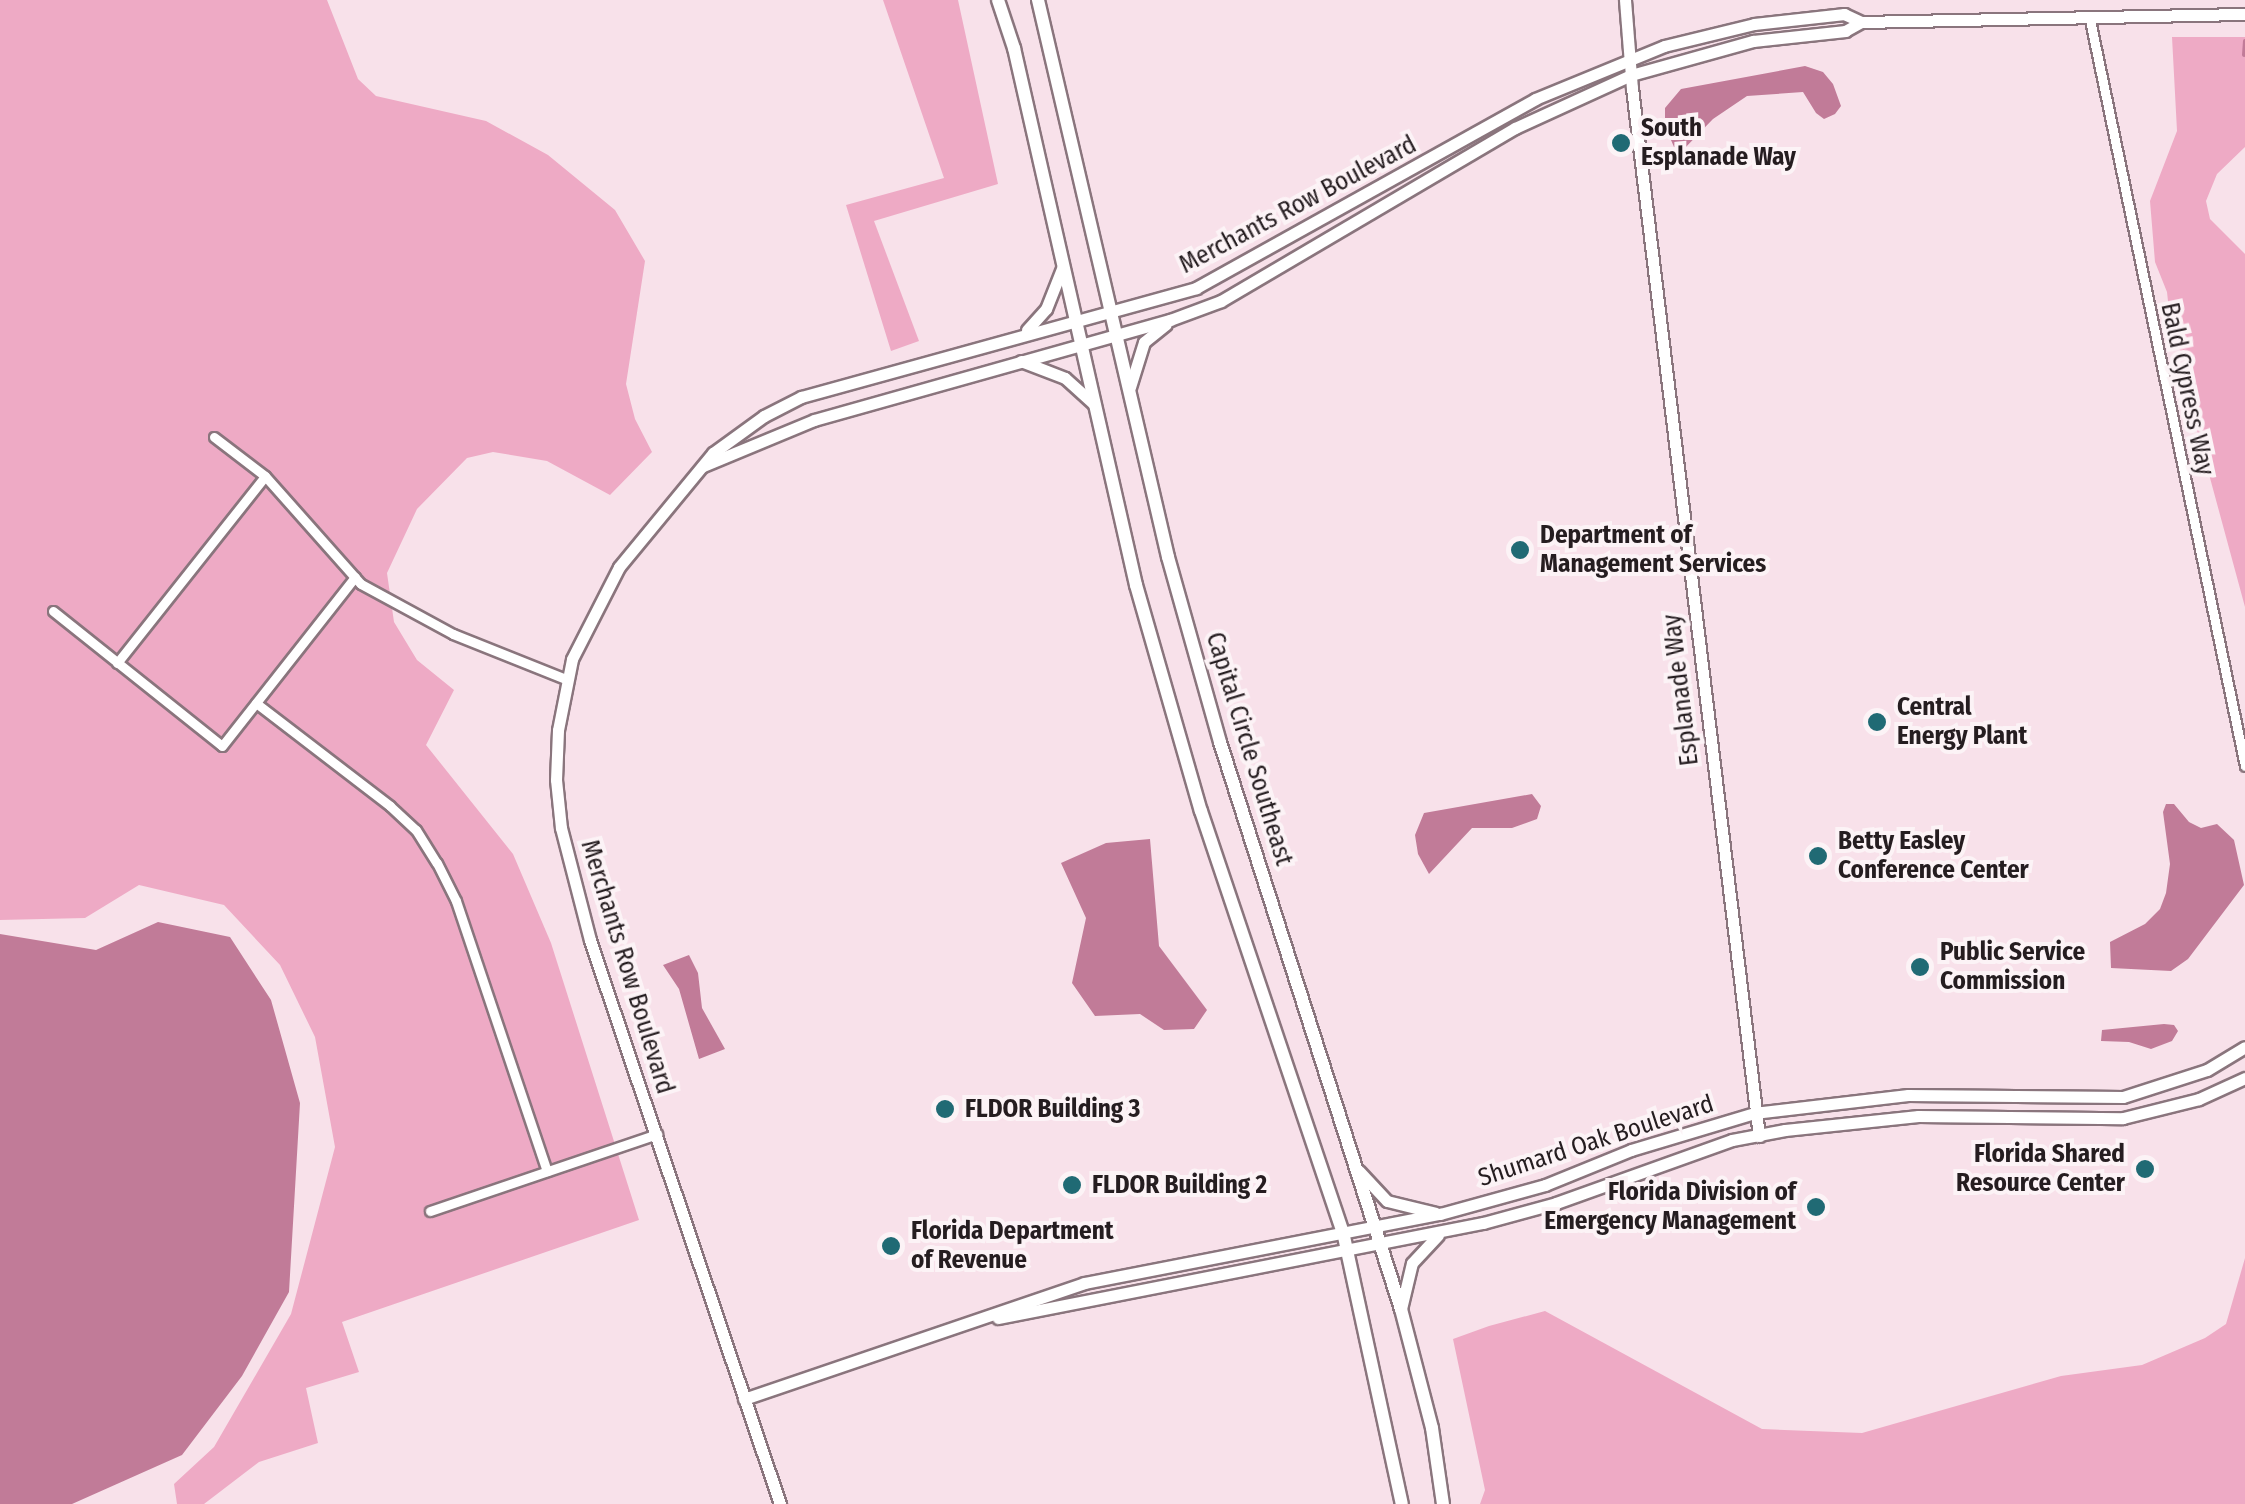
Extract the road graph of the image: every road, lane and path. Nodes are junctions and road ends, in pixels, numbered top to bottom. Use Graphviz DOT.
graph roads {
  1 [pos="998,0"];
  2 [pos="1038,0"];
  3 [pos="1625,0"];
  4 [pos="2245,14"];
  5 [pos="2090,20"];
  6 [pos="1862,22"];
  7 [pos="1630,58"];
  8 [pos="1631,75"];
  9 [pos="1324,220"];
  10 [pos="1334,237"];
  11 [pos="1063,266"];
  12 [pos="1112,312"];
  13 [pos="1170,320"];
  14 [pos="1076,322"];
  15 [pos="1118,334"];
  16 [pos="1022,335"];
  17 [pos="1081,344"];
  18 [pos="1021,360"];
  19 [pos="1130,387"];
  20 [pos="1094,404"];
  21 [pos="214,437"];
  22 [pos="702,466"];
  23 [pos="265,476"];
  24 [pos="355,577"];
  25 [pos="53,612"];
  26 [pos="117,662"];
  27 [pos="568,680"];
  28 [pos="256,703"];
  29 [pos="2245,766"];
  30 [pos="2245,1047"];
  31 [pos="2245,1078"];
  32 [pos="1754,1113"];
  33 [pos="657,1134"];
  34 [pos="1759,1136"];
  35 [pos="1631,1150"];
  36 [pos="1356,1168"];
  37 [pos="546,1171"];
  38 [pos="1640,1173"];
  39 [pos="430,1210"];
  40 [pos="1440,1214"];
  41 [pos="1374,1227"];
  42 [pos="1343,1232"];
  43 [pos="1440,1233"];
  44 [pos="1379,1244"];
  45 [pos="1348,1249"];
  46 [pos="1401,1309"];
  47 [pos="964,1324"];
  48 [pos="744,1399"];
  49 [pos="780,1504"];
  50 [pos="1402,1504"];
  51 [pos="1444,1504"];
  1 -- 11 [label="main road"];
  2 -- 12 [label="main road, Capital Circle Southeast"];
  3 -- 7 [label="street, Esplanade Way"];
  4 -- 5 [label="street, Merchants Row Boulevard"];
  5 -- 6 [label="street, Merchants Row Boulevard"];
  5 -- 29 [label="street, Bald Cypress Way"];
  6 -- 7 [label="street, Merchants Row Boulevard"];
  6 -- 8 [label="street, Merchants Row Boulevard"];
  7 -- 8 [label="street, Esplanade Way"];
  7 -- 9 [label="street, Merchants Row Boulevard"];
  8 -- 10 [label="street, Merchants Row Boulevard"];
  8 -- 32 [label="street, Esplanade Way"];
  9 -- 10 [label="street"];
  9 -- 12 [label="street, Merchants Row Boulevard"];
  10 -- 13 [label="street, Merchants Row Boulevard"];
  11 -- 14 [label="main road"];
  11 -- 16 [label="street"];
  12 -- 14 [label="street, Merchants Row Boulevard"];
  12 -- 15 [label="main road, Capital Circle Southeast"];
  13 -- 15 [label="street, Merchants Row Boulevard"];
  13 -- 19 [label="street"];
  14 -- 16 [label="street, Merchants Row Boulevard"];
  14 -- 17 [label="main road"];
  15 -- 17 [label="street, Merchants Row Boulevard"];
  15 -- 19 [label="main road, Capital Circle Southeast"];
  16 -- 22 [label="street, Merchants Row Boulevard"];
  17 -- 18 [label="street, Merchants Row Boulevard"];
  17 -- 20 [label="main road"];
  18 -- 20 [label="street"];
  18 -- 22 [label="street, Merchants Row Boulevard"];
  19 -- 36 [label="main road, Capital Circle Southeast"];
  20 -- 42 [label="main road"];
  21 -- 23 [label="street"];
  22 -- 27 [label="street, Merchants Row Boulevard"];
  23 -- 24 [label="street"];
  23 -- 26 [label="street"];
  24 -- 27 [label="street"];
  24 -- 28 [label="street"];
  25 -- 26 [label="street"];
  26 -- 28 [label="street"];
  27 -- 33 [label="street, Merchants Row Boulevard"];
  28 -- 37 [label="street"];
  30 -- 32 [label="street, Shumard Oak Boulevard"];
  31 -- 34 [label="street, Shumard Oak Boulevard"];
  32 -- 34 [label="street, Esplanade Way"];
  32 -- 35 [label="street, Shumard Oak Boulevard"];
  33 -- 37 [label="street"];
  33 -- 48 [label="street, Merchants Row Boulevard"];
  34 -- 38 [label="street, Shumard Oak Boulevard"];
  35 -- 38 [label="street"];
  35 -- 40 [label="street, Shumard Oak Boulevard"];
  36 -- 40 [label="street"];
  36 -- 41 [label="main road, Capital Circle Southeast"];
  37 -- 39 [label="street"];
  38 -- 43 [label="street, Shumard Oak Boulevard"];
  40 -- 41 [label="street, Shumard Oak Boulevard"];
  41 -- 42 [label="street, Shumard Oak Boulevard"];
  41 -- 44 [label="main road, Capital Circle Southeast"];
  42 -- 45 [label="main road"];
  42 -- 47 [label="street, Shumard Oak Boulevard"];
  43 -- 44 [label="street, Shumard Oak Boulevard"];
  43 -- 46 [label="street"];
  44 -- 45 [label="street, Shumard Oak Boulevard"];
  44 -- 46 [label="main road, Capital Circle Southeast"];
  45 -- 47 [label="street, Shumard Oak Boulevard"];
  45 -- 50 [label="main road"];
  46 -- 51 [label="main road, Capital Circle Southeast"];
  47 -- 48 [label="street, Shumard Oak Boulevard"];
  48 -- 49 [label="street, Merchants Row Boulevard"];
}
